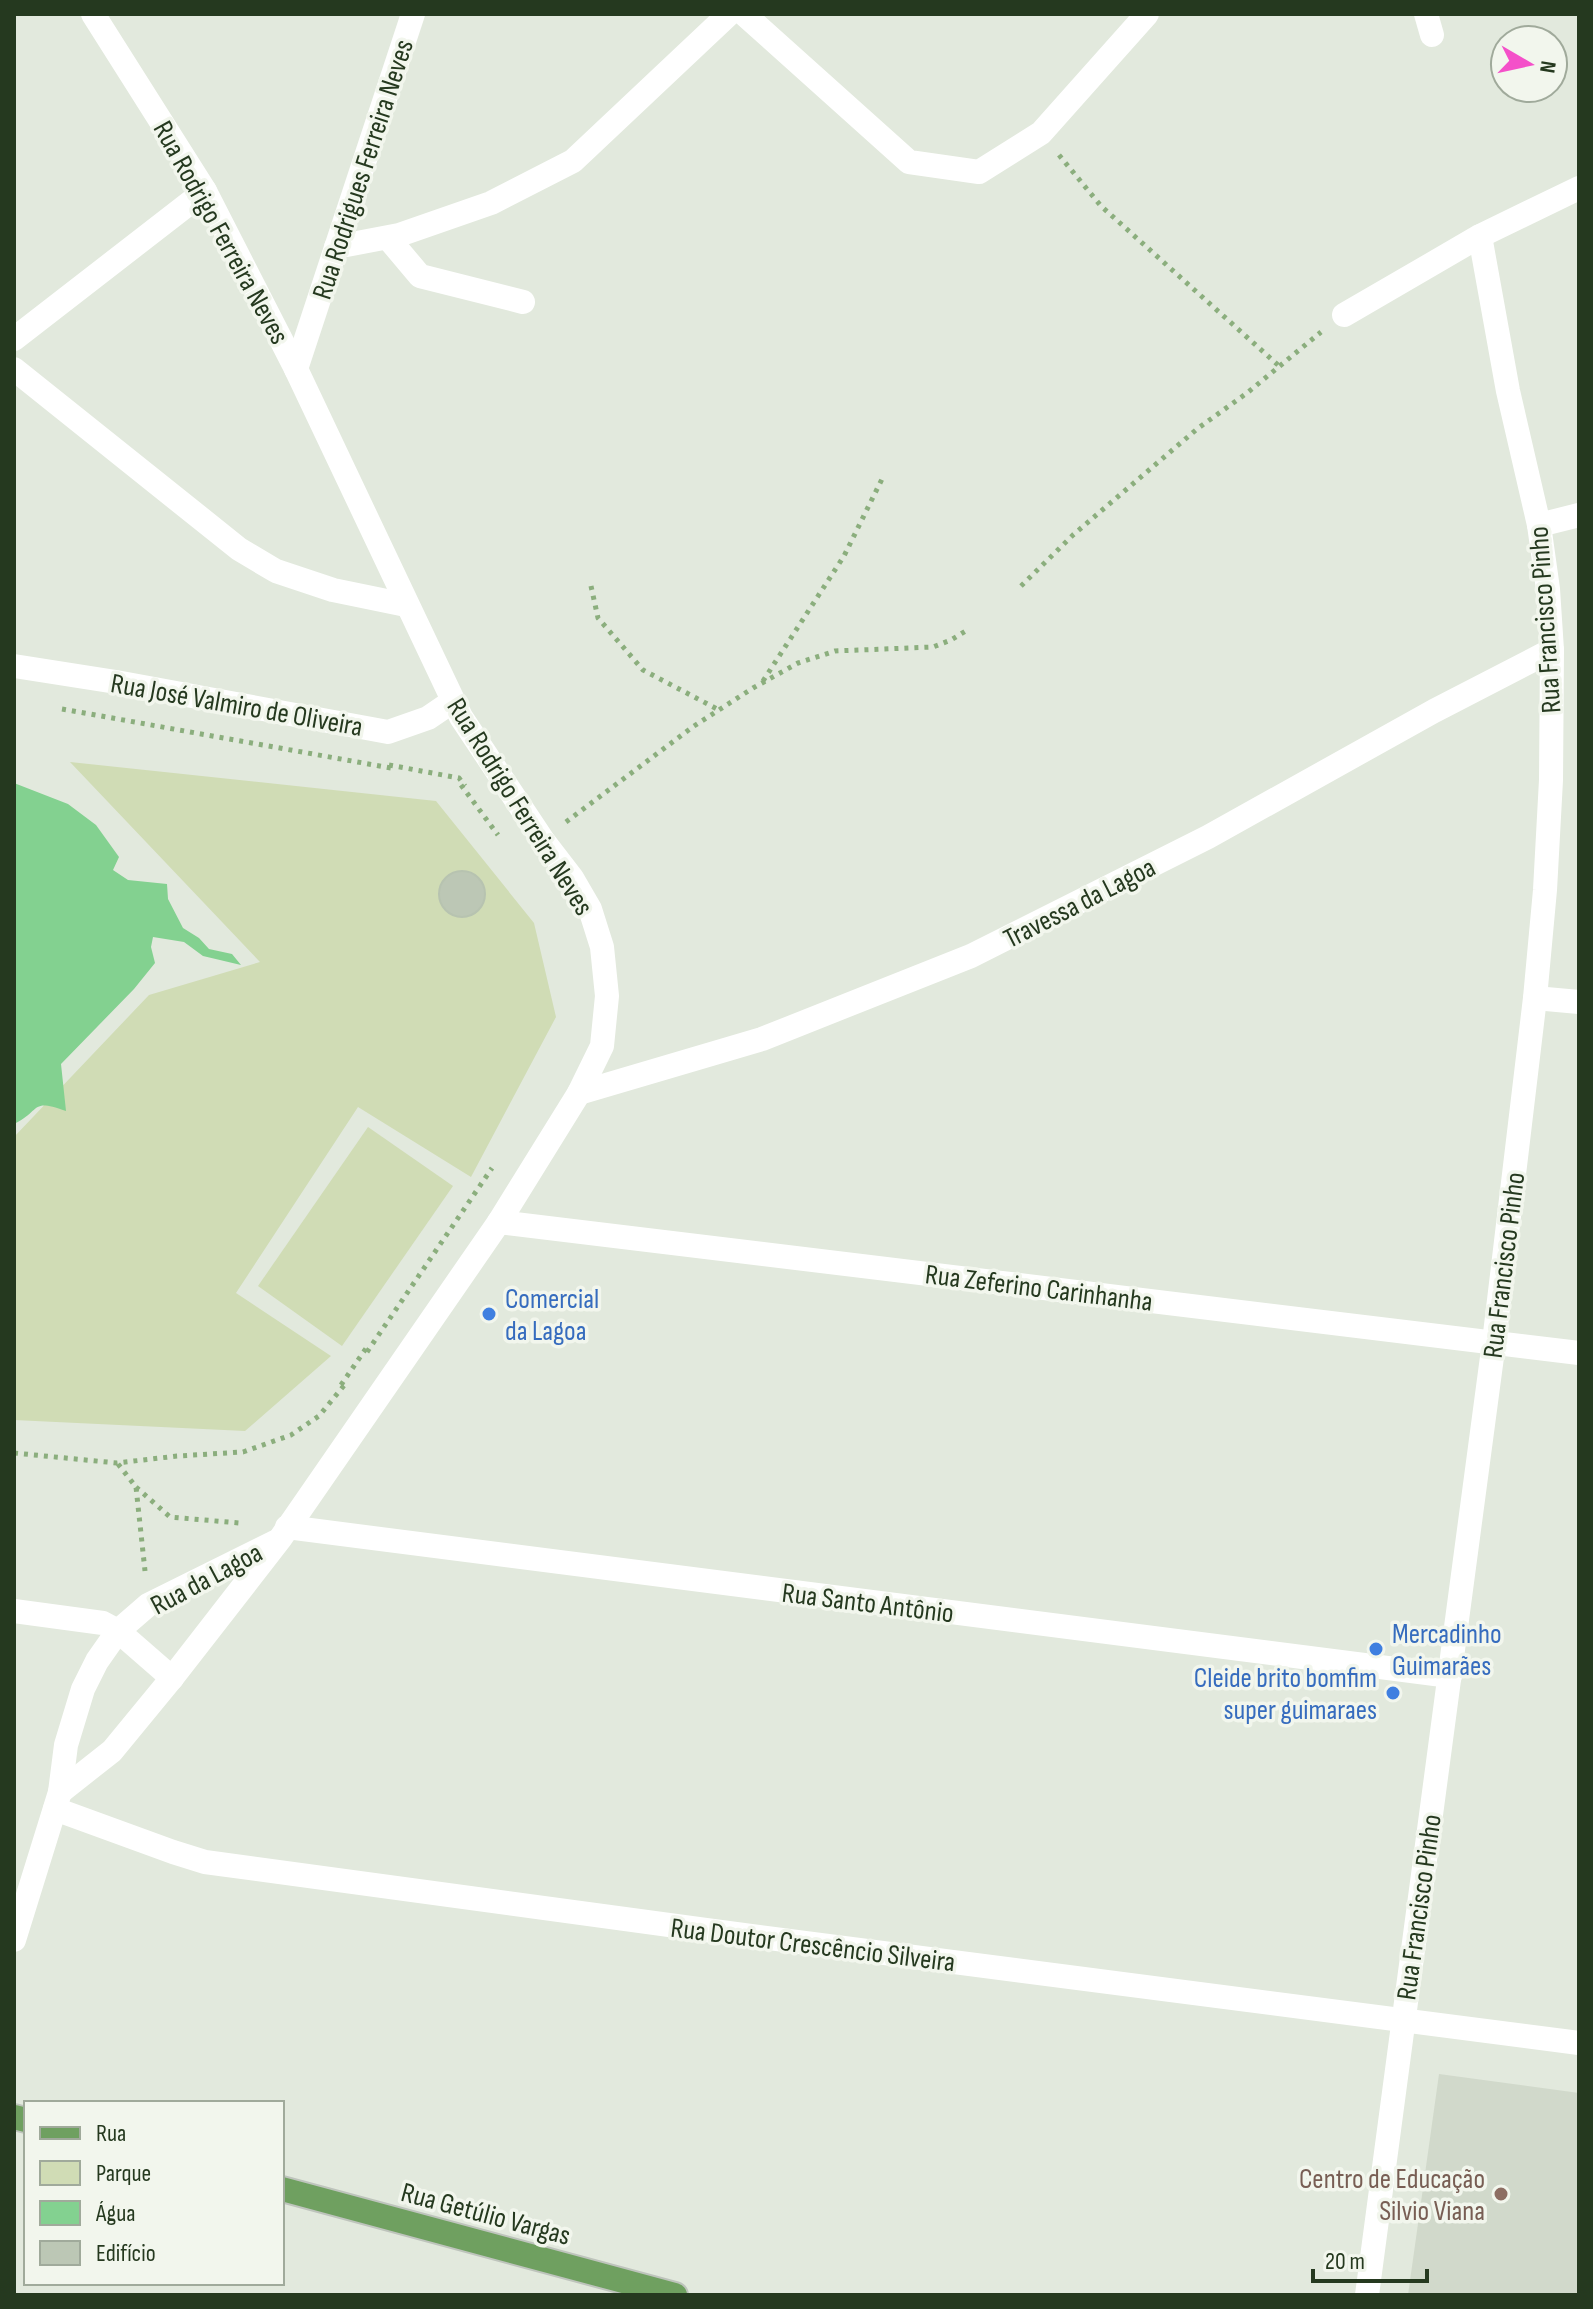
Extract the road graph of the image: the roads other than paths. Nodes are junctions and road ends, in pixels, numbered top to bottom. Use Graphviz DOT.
graph roads {
  1 [pos="93,14"];
  2 [pos="413,14"];
  3 [pos="729,14"];
  4 [pos="744,14"];
  5 [pos="1147,14"];
  6 [pos="1579,188"];
  7 [pos="205,191"];
  8 [pos="1480,236"];
  9 [pos="388,238"];
  10 [pos="336,247"];
  11 [pos="523,302"];
  12 [pos="1344,315"];
  13 [pos="14,339"];
  14 [pos="14,369"];
  15 [pos="296,369"];
  16 [pos="1579,515"];
  17 [pos="1539,525"];
  18 [pos="406,605"];
  19 [pos="1552,650"];
  20 [pos="14,666"];
  21 [pos="453,701"];
  22 [pos="1535,998"];
  23 [pos="1579,1002"];
  24 [pos="579,1093"];
  25 [pos="499,1222"];
  26 [pos="1494,1342"];
  27 [pos="1579,1353"];
  28 [pos="284,1533"];
  29 [pos="14,1611"];
  30 [pos="118,1631"];
  31 [pos="1450,1676"];
  32 [pos="172,1678"];
  33 [pos="57,1800"];
  34 [pos="14,1940"];
  35 [pos="1403,2021"];
  36 [pos="1579,2043"];
  37 [pos="284,2190"];
  38 [pos="675,2295"];
  39 [pos="1367,2295"];
  1 -- 7 [label="street, Rua Rodrigo Ferreira Neves"];
  2 -- 10 [label="street, Rua Rodrigues Ferreira Neves"];
  3 -- 9 [label="street"];
  4 -- 5 [label="street"];
  6 -- 8 [label="street"];
  7 -- 13 [label="street"];
  7 -- 15 [label="street, Rua Rodrigo Ferreira Neves"];
  8 -- 12 [label="street"];
  8 -- 17 [label="street, Rua Francisco Pinho"];
  9 -- 10 [label="street"];
  9 -- 11 [label="street"];
  10 -- 15 [label="street, Rua Rodrigues Ferreira Neves"];
  14 -- 18 [label="street"];
  15 -- 18 [label="street, Rua Rodrigo Ferreira Neves"];
  16 -- 17 [label="street"];
  17 -- 19 [label="street, Rua Francisco Pinho"];
  18 -- 21 [label="street, Rua Rodrigo Ferreira Neves"];
  19 -- 22 [label="street, Rua Francisco Pinho"];
  19 -- 24 [label="street, Travessa da Lagoa"];
  20 -- 21 [label="street, Rua José Valmiro de Oliveira"];
  21 -- 24 [label="street, Rua Rodrigo Ferreira Neves"];
  22 -- 23 [label="street"];
  22 -- 26 [label="street, Rua Francisco Pinho"];
  24 -- 25 [label="street, Rua Rodrigo Ferreira Neves"];
  25 -- 26 [label="street, Rua Zeferino Carinhanha"];
  25 -- 28 [label="street, Rua Rodrigo Ferreira Neves"];
  26 -- 27 [label="street, Rua Zeferino Carinhanha"];
  26 -- 31 [label="street, Rua Francisco Pinho"];
  28 -- 30 [label="street, Rua da Lagoa"];
  28 -- 31 [label="street, Rua Santo Antônio"];
  28 -- 32 [label="street, Rua da Lagoa"];
  29 -- 30 [label="street"];
  30 -- 32 [label="street"];
  30 -- 33 [label="street, Rua da Lagoa"];
  31 -- 35 [label="street, Rua Francisco Pinho"];
  32 -- 33 [label="street, Rua da Lagoa"];
  33 -- 34 [label="street, Rua da Lagoa"];
  33 -- 35 [label="street, Rua Doutor Crescêncio Silveira"];
  35 -- 36 [label="street, Rua Doutor Crescêncio Silveira"];
  35 -- 39 [label="street, Rua Francisco Pinho"];
  37 -- 38 [label="main road, Rua Getúlio Vargas"];
}
